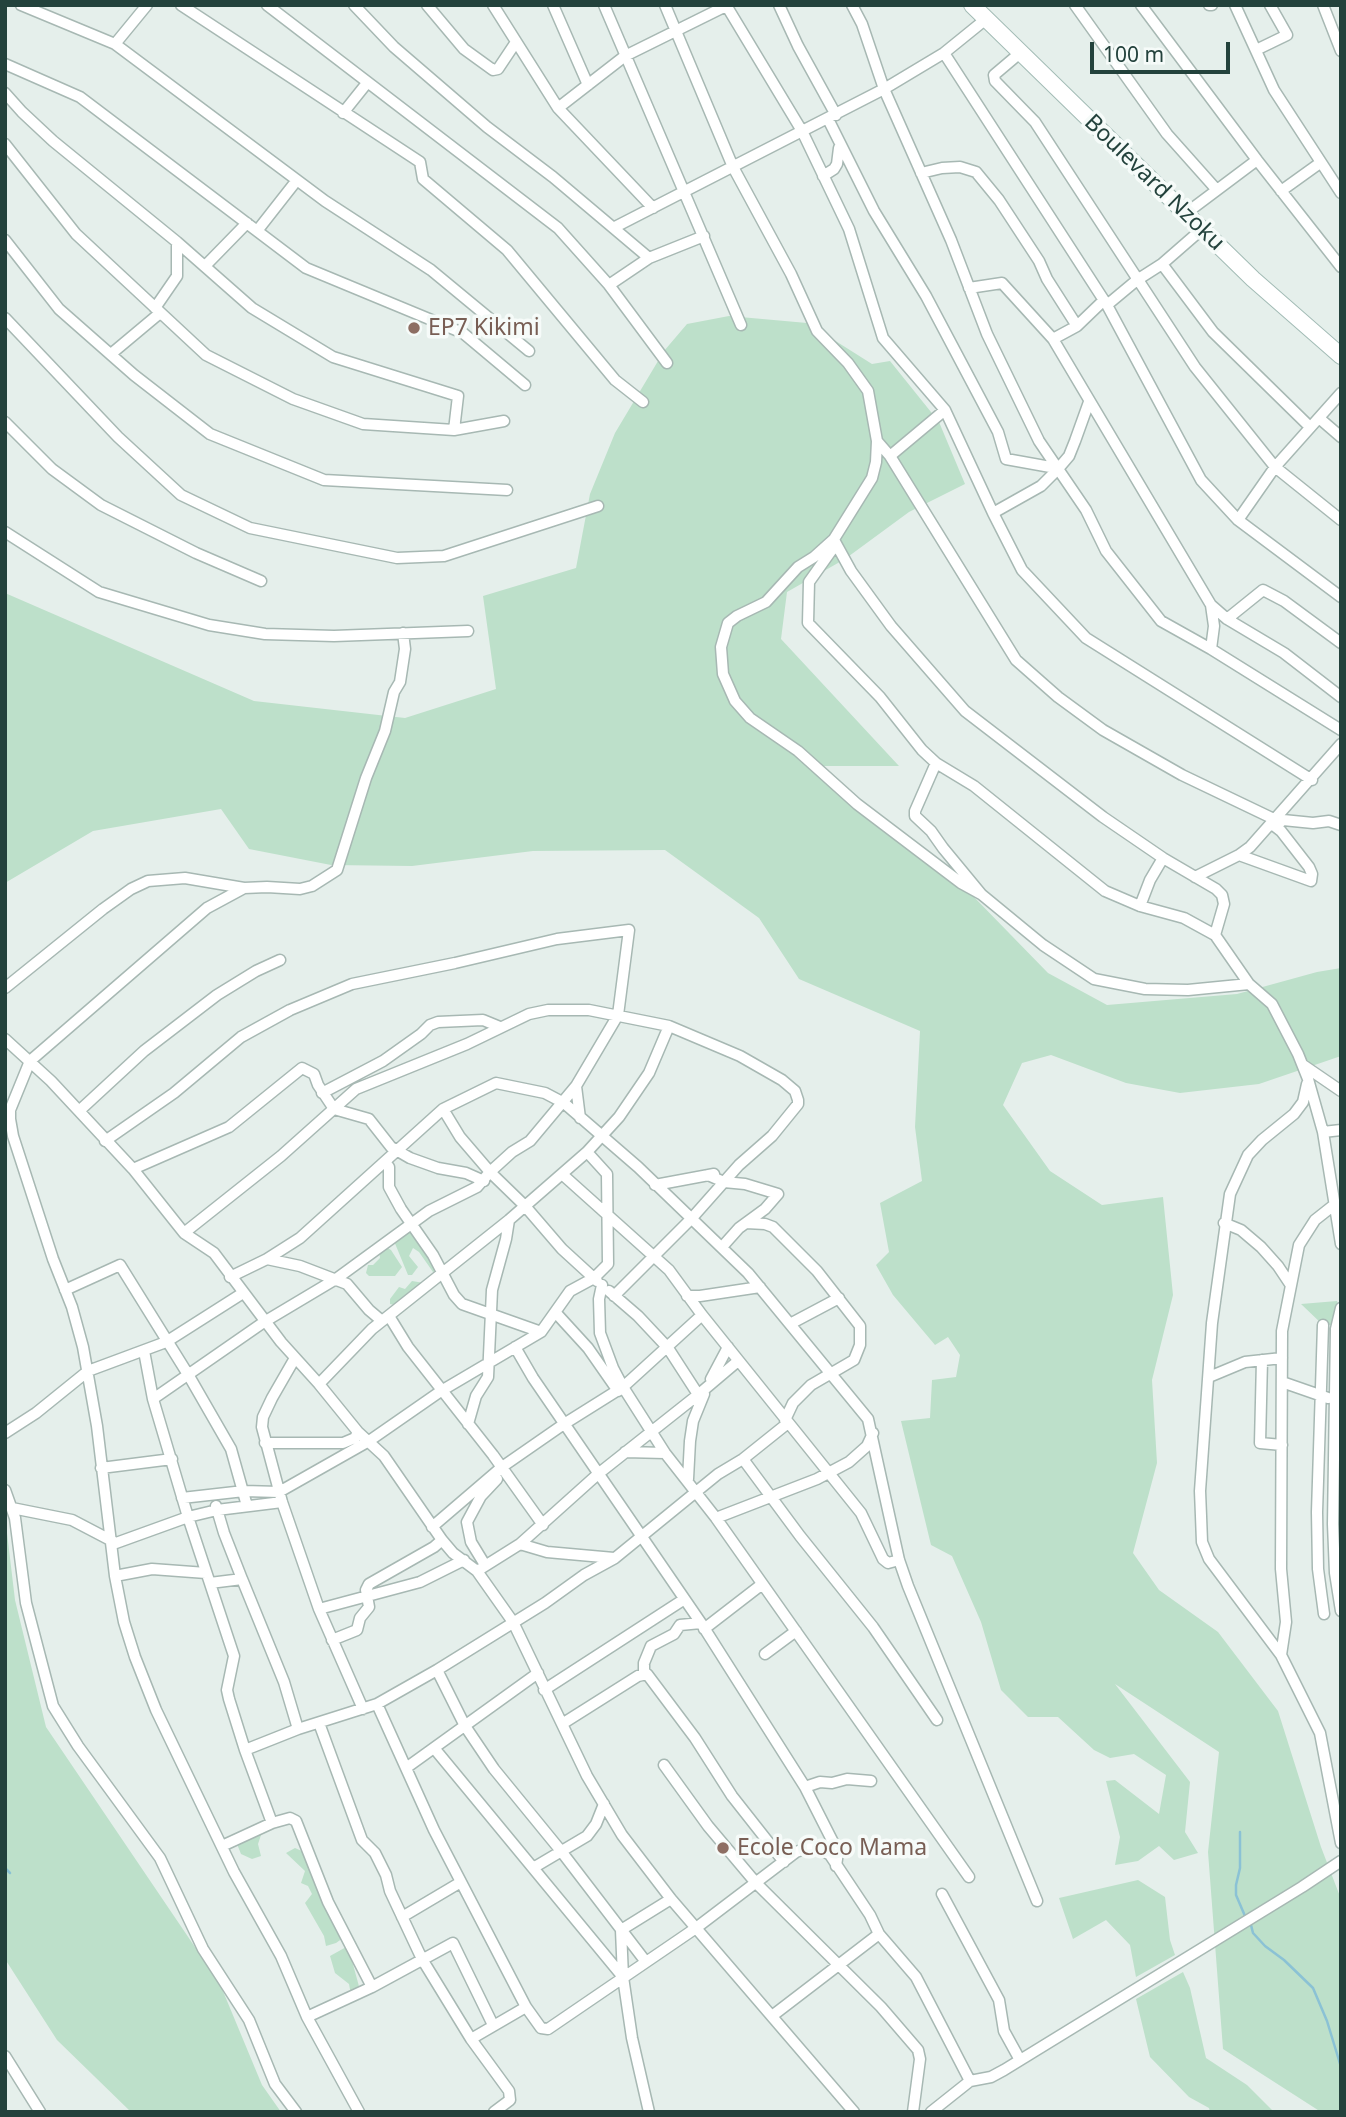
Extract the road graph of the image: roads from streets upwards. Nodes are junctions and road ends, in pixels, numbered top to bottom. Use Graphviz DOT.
graph roads {
  1 [pos="21,5"];
  2 [pos="147,5"];
  3 [pos="181,5"];
  4 [pos="267,5"];
  5 [pos="354,5"];
  6 [pos="427,5"];
  7 [pos="493,5"];
  8 [pos="553,5"];
  9 [pos="604,5"];
  10 [pos="665,5"];
  11 [pos="727,5"];
  12 [pos="779,5"];
  13 [pos="852,5"];
  14 [pos="972,5"];
  15 [pos="1141,5"];
  16 [pos="1235,5"];
  17 [pos="1269,5"];
  18 [pos="1323,5"];
  19 [pos="1078,6"];
  20 [pos="986,19"];
  21 [pos="676,31"];
  22 [pos="516,43"];
  23 [pos="115,44"];
  24 [pos="1256,50"];
  25 [pos="1341,51"];
  26 [pos="1020,52"];
  27 [pos="944,53"];
  28 [pos="625,56"];
  29 [pos="5,64"];
  30 [pos="367,83"];
  31 [pos="588,85"];
  32 [pos="884,89"];
  33 [pos="5,93"];
  34 [pos="558,108"];
  35 [pos="343,113"];
  36 [pos="832,117"];
  37 [pos="802,131"];
  38 [pos="837,139"];
  39 [pos="5,144"];
  40 [pos="1257,160"];
  41 [pos="1320,163"];
  42 [pos="733,167"];
  43 [pos="921,173"];
  44 [pos="823,176"];
  45 [pos="297,180"];
  46 [pos="1216,189"];
  47 [pos="1281,191"];
  48 [pos="684,192"];
  49 [pos="1341,193"];
  50 [pos="653,208"];
  51 [pos="1185,214"];
  52 [pos="247,223"];
  53 [pos="615,227"];
  54 [pos="1201,230"];
  55 [pos="257,231"];
  56 [pos="704,236"];
  57 [pos="5,240"];
  58 [pos="177,242"];
  59 [pos="649,258"];
  60 [pos="1162,264"];
  61 [pos="205,266"];
  62 [pos="1341,267"];
  63 [pos="1137,280"];
  64 [pos="609,285"];
  65 [pos="969,288"];
  66 [pos="1105,303"];
  67 [pos="158,311"];
  68 [pos="5,318"];
  69 [pos="741,325"];
  70 [pos="1077,326"];
  71 [pos="1053,339"];
  72 [pos="1338,349"];
  73 [pos="529,351"];
  74 [pos="111,355"];
  75 [pos="667,363"];
  76 [pos="525,385"];
  77 [pos="1341,393"];
  78 [pos="643,402"];
  79 [pos="1089,402"];
  80 [pos="945,410"];
  81 [pos="1318,418"];
  82 [pos="504,421"];
  83 [pos="5,422"];
  84 [pos="1310,427"];
  85 [pos="454,430"];
  86 [pos="1341,437"];
  87 [pos="877,441"];
  88 [pos="890,456"];
  89 [pos="1275,467"];
  90 [pos="1057,469"];
  91 [pos="507,490"];
  92 [pos="597,506"];
  93 [pos="993,513"];
  94 [pos="1238,520"];
  95 [pos="1341,520"];
  96 [pos="5,532"];
  97 [pos="835,541"];
  98 [pos="261,581"];
  99 [pos="1341,597"];
  100 [pos="1211,605"];
  101 [pos="1227,619"];
  102 [pos="468,631"];
  103 [pos="403,634"];
  104 [pos="1341,643"];
  105 [pos="1211,649"];
  106 [pos="1341,697"];
  107 [pos="1341,730"];
  108 [pos="1341,744"];
  109 [pos="936,763"];
  110 [pos="1312,780"];
  111 [pos="1275,823"];
  112 [pos="1341,825"];
  113 [pos="1239,855"];
  114 [pos="1163,858"];
  115 [pos="1195,877"];
  116 [pos="244,888"];
  117 [pos="981,894"];
  118 [pos="1140,906"];
  119 [pos="1215,935"];
  120 [pos="280,960"];
  121 [pos="1249,984"];
  122 [pos="5,988"];
  123 [pos="618,1015"];
  124 [pos="669,1026"];
  125 [pos="500,1027"];
  126 [pos="5,1040"];
  127 [pos="30,1061"];
  128 [pos="1303,1065"];
  129 [pos="1308,1079"];
  130 [pos="576,1086"];
  131 [pos="1341,1091"];
  132 [pos="322,1093"];
  133 [pos="564,1103"];
  134 [pos="334,1109"];
  135 [pos="443,1109"];
  136 [pos="79,1111"];
  137 [pos="580,1118"];
  138 [pos="1341,1130"];
  139 [pos="1323,1132"];
  140 [pos="602,1135"];
  141 [pos="105,1141"];
  142 [pos="397,1150"];
  143 [pos="587,1152"];
  144 [pos="385,1162"];
  145 [pos="739,1165"];
  146 [pos="133,1169"];
  147 [pos="563,1175"];
  148 [pos="708,1175"];
  149 [pos="486,1176"];
  150 [pos="1336,1180"];
  151 [pos="724,1182"];
  152 [pos="655,1185"];
  153 [pos="1334,1205"];
  154 [pos="525,1206"];
  155 [pos="606,1214"];
  156 [pos="692,1218"];
  157 [pos="509,1220"];
  158 [pos="746,1223"];
  159 [pos="1224,1223"];
  160 [pos="413,1225"];
  161 [pos="184,1233"];
  162 [pos="1340,1240"];
  163 [pos="722,1247"];
  164 [pos="654,1255"];
  165 [pos="267,1259"];
  166 [pos="443,1273"];
  167 [pos="230,1277"];
  168 [pos="336,1279"];
  169 [pos="598,1281"];
  170 [pos="1290,1284"];
  171 [pos="760,1287"];
  172 [pos="65,1290"];
  173 [pos="243,1293"];
  174 [pos="614,1296"];
  175 [pos="687,1296"];
  176 [pos="839,1298"];
  177 [pos="1341,1308"];
  178 [pos="556,1313"];
  179 [pos="491,1315"];
  180 [pos="702,1315"];
  181 [pos="386,1318"];
  182 [pos="264,1322"];
  183 [pos="790,1324"];
  184 [pos="1324,1325"];
  185 [pos="541,1332"];
  186 [pos="166,1342"];
  187 [pos="515,1347"];
  188 [pos="728,1347"];
  189 [pos="668,1348"];
  190 [pos="144,1350"];
  191 [pos="1282,1357"];
  192 [pos="295,1358"];
  193 [pos="738,1360"];
  194 [pos="1262,1360"];
  195 [pos="488,1363"];
  196 [pos="88,1371"];
  197 [pos="830,1373"];
  198 [pos="189,1376"];
  199 [pos="1209,1377"];
  200 [pos="1282,1382"];
  201 [pos="319,1384"];
  202 [pos="621,1389"];
  203 [pos="441,1391"];
  204 [pos="703,1393"];
  205 [pos="1322,1394"];
  206 [pos="153,1399"];
  207 [pos="1334,1401"];
  208 [pos="787,1422"];
  209 [pos="468,1424"];
  210 [pos="564,1424"];
  211 [pos="652,1430"];
  212 [pos="358,1432"];
  213 [pos="5,1433"];
  214 [pos="873,1433"];
  215 [pos="369,1441"];
  216 [pos="265,1443"];
  217 [pos="1282,1445"];
  218 [pos="625,1452"];
  219 [pos="666,1453"];
  220 [pos="172,1459"];
  221 [pos="743,1459"];
  222 [pos="102,1468"];
  223 [pos="500,1469"];
  224 [pos="828,1472"];
  225 [pos="597,1474"];
  226 [pos="688,1479"];
  227 [pos="5,1490"];
  228 [pos="244,1491"];
  229 [pos="697,1491"];
  230 [pos="212,1494"];
  231 [pos="281,1497"];
  232 [pos="771,1497"];
  233 [pos="182,1498"];
  234 [pos="247,1506"];
  235 [pos="12,1508"];
  236 [pos="217,1510"];
  237 [pos="188,1517"];
  238 [pos="716,1518"];
  239 [pos="543,1525"];
  240 [pos="432,1527"];
  241 [pos="1337,1532"];
  242 [pos="642,1538"];
  243 [pos="110,1540"];
  244 [pos="442,1540"];
  245 [pos="520,1544"];
  246 [pos="615,1558"];
  247 [pos="464,1560"];
  248 [pos="899,1560"];
  249 [pos="481,1568"];
  250 [pos="115,1576"];
  251 [pos="208,1578"];
  252 [pos="242,1579"];
  253 [pos="761,1584"];
  254 [pos="367,1596"];
  255 [pos="683,1600"];
  256 [pos="318,1609"];
  257 [pos="1341,1611"];
  258 [pos="1324,1614"];
  259 [pos="513,1622"];
  260 [pos="703,1626"];
  261 [pos="796,1632"];
  262 [pos="332,1640"];
  263 [pos="765,1654"];
  264 [pos="1281,1655"];
  265 [pos="437,1670"];
  266 [pos="538,1673"];
  267 [pos="643,1673"];
  268 [pos="544,1690"];
  269 [pos="377,1704"];
  270 [pos="363,1709"];
  271 [pos="937,1720"];
  272 [pos="320,1723"];
  273 [pos="562,1724"];
  274 [pos="465,1726"];
  275 [pos="298,1729"];
  276 [pos="434,1748"];
  277 [pos="245,1750"];
  278 [pos="664,1765"];
  279 [pos="406,1768"];
  280 [pos="871,1781"];
  281 [pos="805,1787"];
  282 [pos="604,1804"];
  283 [pos="272,1823"];
  284 [pos="1341,1843"];
  285 [pos="222,1846"];
  286 [pos="561,1851"];
  287 [pos="1341,1861"];
  288 [pos="784,1862"];
  289 [pos="836,1866"];
  290 [pos="533,1868"];
  291 [pos="969,1877"];
  292 [pos="461,1882"];
  293 [pos="756,1883"];
  294 [pos="943,1894"];
  295 [pos="671,1899"];
  296 [pos="1037,1901"];
  297 [pos="402,1917"];
  298 [pos="696,1928"];
  299 [pos="621,1930"];
  300 [pos="879,1934"];
  301 [pos="422,1959"];
  302 [pos="646,1962"];
  303 [pos="838,1966"];
  304 [pos="623,1977"];
  305 [pos="372,1987"];
  306 [pos="526,2007"];
  307 [pos="772,2015"];
  308 [pos="307,2017"];
  309 [pos="493,2025"];
  310 [pos="471,2039"];
  311 [pos="5,2056"];
  312 [pos="1020,2060"];
  313 [pos="970,2081"];
  314 [pos="40,2112"];
  315 [pos="296,2112"];
  316 [pos="359,2112"];
  317 [pos="494,2112"];
  318 [pos="649,2112"];
  319 [pos="854,2112"];
  320 [pos="913,2112"];
  321 [pos="932,2112"];
  1 -- 23 [label="street"];
  2 -- 23 [label="street"];
  3 -- 35 [label="street"];
  4 -- 30 [label="street"];
  5 -- 53 [label="street"];
  6 -- 22 [label="street"];
  7 -- 22 [label="street"];
  8 -- 31 [label="street"];
  9 -- 28 [label="street"];
  10 -- 21 [label="street"];
  11 -- 21 [label="street"];
  11 -- 37 [label="street"];
  12 -- 36 [label="street"];
  13 -- 32 [label="street"];
  14 -- 20 [label="street, Boulevard Nzoku"];
  15 -- 40 [label="street"];
  16 -- 24 [label="street"];
  17 -- 24 [label="street"];
  18 -- 25 [label="street"];
  19 -- 46 [label="street"];
  20 -- 26 [label="street, Boulevard Nzoku"];
  20 -- 27 [label="street"];
  21 -- 28 [label="street"];
  21 -- 42 [label="street"];
  22 -- 34 [label="street"];
  23 -- 45 [label="street"];
  24 -- 41 [label="street"];
  26 -- 51 [label="street, Boulevard Nzoku"];
  26 -- 63 [label="street"];
  27 -- 32 [label="street"];
  27 -- 66 [label="street"];
  28 -- 31 [label="street"];
  28 -- 48 [label="street"];
  29 -- 52 [label="street"];
  30 -- 35 [label="street"];
  30 -- 64 [label="street"];
  31 -- 34 [label="street"];
  32 -- 36 [label="street"];
  32 -- 43 [label="street"];
  33 -- 58 [label="street"];
  34 -- 50 [label="street"];
  35 -- 78 [label="street"];
  36 -- 37 [label="street"];
  36 -- 38 [label="street"];
  37 -- 42 [label="street"];
  37 -- 44 [label="street"];
  38 -- 44 [label="street"];
  38 -- 90 [label="street"];
  39 -- 67 [label="street"];
  40 -- 46 [label="street"];
  40 -- 47 [label="street"];
  41 -- 47 [label="street"];
  41 -- 49 [label="street"];
  42 -- 48 [label="street"];
  42 -- 87 [label="street"];
  43 -- 65 [label="street"];
  43 -- 70 [label="street"];
  44 -- 80 [label="street"];
  45 -- 55 [label="street"];
  45 -- 73 [label="street"];
  46 -- 51 [label="street"];
  47 -- 62 [label="street"];
  48 -- 50 [label="street"];
  48 -- 56 [label="street"];
  50 -- 53 [label="street"];
  51 -- 54 [label="street, Boulevard Nzoku"];
  52 -- 55 [label="street"];
  52 -- 61 [label="street"];
  53 -- 59 [label="street"];
  54 -- 60 [label="street"];
  54 -- 72 [label="street, Boulevard Nzoku"];
  55 -- 76 [label="street"];
  56 -- 59 [label="street"];
  56 -- 69 [label="street"];
  57 -- 74 [label="street"];
  58 -- 61 [label="street"];
  58 -- 67 [label="street"];
  59 -- 64 [label="street"];
  60 -- 63 [label="street"];
  60 -- 84 [label="street"];
  61 -- 85 [label="street"];
  63 -- 66 [label="street"];
  63 -- 89 [label="street"];
  64 -- 75 [label="street"];
  65 -- 71 [label="street"];
  65 -- 90 [label="street"];
  66 -- 70 [label="street"];
  66 -- 94 [label="street"];
  67 -- 74 [label="street"];
  67 -- 85 [label="street"];
  68 -- 92 [label="street"];
  70 -- 71 [label="street"];
  71 -- 79 [label="street"];
  74 -- 91 [label="street"];
  77 -- 81 [label="street"];
  79 -- 90 [label="street"];
  79 -- 100 [label="street"];
  80 -- 88 [label="street"];
  80 -- 93 [label="street"];
  81 -- 84 [label="street"];
  81 -- 86 [label="street"];
  82 -- 85 [label="street"];
  83 -- 98 [label="street"];
  84 -- 89 [label="street"];
  87 -- 88 [label="street"];
  87 -- 97 [label="street"];
  88 -- 111 [label="street"];
  89 -- 94 [label="street"];
  89 -- 95 [label="street"];
  90 -- 93 [label="street"];
  90 -- 105 [label="street"];
  93 -- 110 [label="street"];
  94 -- 99 [label="street"];
  96 -- 103 [label="street"];
  97 -- 109 [label="street"];
  97 -- 114 [label="street"];
  97 -- 117 [label="street"];
  100 -- 101 [label="street"];
  100 -- 105 [label="street"];
  101 -- 104 [label="street"];
  101 -- 106 [label="street"];
  102 -- 103 [label="street"];
  103 -- 116 [label="street"];
  105 -- 107 [label="street"];
  108 -- 110 [label="street"];
  109 -- 117 [label="street"];
  109 -- 118 [label="street"];
  110 -- 111 [label="street"];
  111 -- 112 [label="street"];
  111 -- 113 [label="street"];
  111 -- 113 [label="street"];
  113 -- 115 [label="street"];
  114 -- 115 [label="street"];
  114 -- 118 [label="street"];
  115 -- 119 [label="street"];
  116 -- 122 [label="street"];
  116 -- 127 [label="street"];
  117 -- 121 [label="street"];
  118 -- 119 [label="street"];
  119 -- 121 [label="street"];
  120 -- 136 [label="street"];
  121 -- 128 [label="street"];
  123 -- 124 [label="street"];
  123 -- 125 [label="street"];
  123 -- 130 [label="street"];
  123 -- 141 [label="street"];
  124 -- 140 [label="street"];
  124 -- 145 [label="street"];
  125 -- 132 [label="street"];
  125 -- 134 [label="street"];
  126 -- 127 [label="street"];
  127 -- 136 [label="street"];
  127 -- 172 [label="street"];
  128 -- 129 [label="street"];
  128 -- 131 [label="street"];
  129 -- 139 [label="street"];
  129 -- 159 [label="street"];
  130 -- 133 [label="street"];
  130 -- 137 [label="street"];
  132 -- 134 [label="street"];
  132 -- 146 [label="street"];
  133 -- 135 [label="street"];
  133 -- 137 [label="street"];
  133 -- 149 [label="street"];
  134 -- 142 [label="street"];
  134 -- 161 [label="street"];
  135 -- 142 [label="street"];
  135 -- 149 [label="street"];
  136 -- 141 [label="street"];
  137 -- 140 [label="street"];
  138 -- 139 [label="street"];
  139 -- 150 [label="street"];
  140 -- 143 [label="street"];
  140 -- 152 [label="street"];
  141 -- 146 [label="street"];
  142 -- 144 [label="street"];
  142 -- 149 [label="street"];
  143 -- 147 [label="street"];
  143 -- 155 [label="street"];
  144 -- 160 [label="street"];
  144 -- 165 [label="street"];
  145 -- 148 [label="street"];
  145 -- 151 [label="street"];
  146 -- 161 [label="street"];
  147 -- 154 [label="street"];
  147 -- 155 [label="street"];
  148 -- 151 [label="street"];
  148 -- 152 [label="street"];
  149 -- 154 [label="street"];
  149 -- 160 [label="street"];
  150 -- 153 [label="street"];
  151 -- 156 [label="street"];
  151 -- 158 [label="street"];
  152 -- 156 [label="street"];
  153 -- 162 [label="street"];
  153 -- 170 [label="street"];
  154 -- 157 [label="street"];
  154 -- 169 [label="street"];
  155 -- 164 [label="street"];
  155 -- 169 [label="street"];
  156 -- 163 [label="street"];
  156 -- 164 [label="street"];
  157 -- 166 [label="street"];
  157 -- 179 [label="street"];
  158 -- 163 [label="street"];
  158 -- 176 [label="street"];
  159 -- 170 [label="street"];
  159 -- 199 [label="street"];
  160 -- 166 [label="street"];
  160 -- 168 [label="street"];
  161 -- 167 [label="street"];
  163 -- 171 [label="street"];
  164 -- 174 [label="street"];
  164 -- 175 [label="street"];
  165 -- 167 [label="street"];
  165 -- 168 [label="street"];
  166 -- 179 [label="street"];
  166 -- 181 [label="street"];
  167 -- 173 [label="street"];
  168 -- 181 [label="street"];
  168 -- 182 [label="street"];
  169 -- 174 [label="street"];
  169 -- 178 [label="street"];
  169 -- 202 [label="street"];
  170 -- 191 [label="street"];
  171 -- 175 [label="street"];
  171 -- 183 [label="street"];
  172 -- 186 [label="street"];
  172 -- 196 [label="street"];
  173 -- 182 [label="street"];
  173 -- 186 [label="street"];
  174 -- 189 [label="street"];
  175 -- 180 [label="street"];
  176 -- 183 [label="street"];
  176 -- 197 [label="street"];
  177 -- 207 [label="street"];
  178 -- 185 [label="street"];
  178 -- 202 [label="street"];
  179 -- 185 [label="street"];
  179 -- 195 [label="street"];
  180 -- 188 [label="street"];
  180 -- 189 [label="street"];
  181 -- 201 [label="street"];
  181 -- 203 [label="street"];
  182 -- 192 [label="street"];
  182 -- 198 [label="street"];
  183 -- 197 [label="street"];
  184 -- 205 [label="street"];
  185 -- 187 [label="street"];
  186 -- 190 [label="street"];
  186 -- 198 [label="street"];
  187 -- 195 [label="street"];
  187 -- 210 [label="street"];
  188 -- 193 [label="street"];
  188 -- 204 [label="street"];
  189 -- 202 [label="street"];
  189 -- 204 [label="street"];
  190 -- 196 [label="street"];
  190 -- 206 [label="street"];
  191 -- 194 [label="street"];
  191 -- 200 [label="street"];
  192 -- 201 [label="street"];
  192 -- 216 [label="street"];
  193 -- 204 [label="street"];
  193 -- 208 [label="street"];
  194 -- 199 [label="street"];
  194 -- 217 [label="street"];
  195 -- 203 [label="street"];
  195 -- 209 [label="street"];
  196 -- 213 [label="street"];
  196 -- 222 [label="street"];
  197 -- 208 [label="street"];
  197 -- 214 [label="street"];
  198 -- 206 [label="street"];
  198 -- 228 [label="street"];
  199 -- 264 [label="street"];
  200 -- 205 [label="street"];
  200 -- 217 [label="street"];
  201 -- 212 [label="street"];
  202 -- 210 [label="street"];
  202 -- 211 [label="street"];
  203 -- 209 [label="street"];
  203 -- 215 [label="street"];
  204 -- 211 [label="street"];
  204 -- 226 [label="street"];
  205 -- 207 [label="street"];
  205 -- 258 [label="street"];
  206 -- 220 [label="street"];
  207 -- 241 [label="street"];
  208 -- 221 [label="street"];
  208 -- 224 [label="street"];
  209 -- 223 [label="street"];
  210 -- 223 [label="street"];
  210 -- 225 [label="street"];
  211 -- 218 [label="street"];
  211 -- 219 [label="street"];
  212 -- 215 [label="street"];
  212 -- 216 [label="street"];
  214 -- 224 [label="street"];
  214 -- 248 [label="street"];
  215 -- 231 [label="street"];
  215 -- 240 [label="street"];
  216 -- 231 [label="street"];
  217 -- 264 [label="street"];
  218 -- 219 [label="street"];
  218 -- 225 [label="street"];
  219 -- 226 [label="street"];
  220 -- 222 [label="street"];
  220 -- 233 [label="street"];
  221 -- 229 [label="street"];
  221 -- 232 [label="street"];
  222 -- 243 [label="street"];
  223 -- 239 [label="street"];
  223 -- 240 [label="street"];
  223 -- 249 [label="street"];
  224 -- 232 [label="street"];
  224 -- 248 [label="street"];
  225 -- 239 [label="street"];
  225 -- 242 [label="street"];
  226 -- 229 [label="street"];
  227 -- 235 [label="street"];
  228 -- 230 [label="street"];
  228 -- 231 [label="street"];
  228 -- 234 [label="street"];
  229 -- 238 [label="street"];
  229 -- 242 [label="street"];
  230 -- 233 [label="street"];
  230 -- 236 [label="street"];
  231 -- 234 [label="street"];
  231 -- 256 [label="street"];
  232 -- 238 [label="street"];
  232 -- 271 [label="street"];
  233 -- 237 [label="street"];
  234 -- 236 [label="street"];
  235 -- 243 [label="street"];
  235 -- 315 [label="street"];
  236 -- 237 [label="street"];
  236 -- 252 [label="street"];
  237 -- 243 [label="street"];
  237 -- 251 [label="street"];
  238 -- 253 [label="street"];
  239 -- 245 [label="street"];
  240 -- 244 [label="street"];
  241 -- 257 [label="street"];
  242 -- 246 [label="street"];
  242 -- 255 [label="street"];
  243 -- 250 [label="street"];
  244 -- 247 [label="street"];
  244 -- 254 [label="street"];
  245 -- 246 [label="street"];
  245 -- 249 [label="street"];
  246 -- 259 [label="street"];
  247 -- 249 [label="street"];
  247 -- 254 [label="street"];
  248 -- 296 [label="street"];
  249 -- 259 [label="street"];
  250 -- 251 [label="street"];
  250 -- 285 [label="street"];
  251 -- 252 [label="street"];
  251 -- 277 [label="street"];
  252 -- 275 [label="street"];
  253 -- 260 [label="street"];
  253 -- 261 [label="street"];
  254 -- 256 [label="street"];
  254 -- 262 [label="street"];
  255 -- 260 [label="street"];
  255 -- 268 [label="street"];
  256 -- 262 [label="street"];
  259 -- 265 [label="street"];
  259 -- 266 [label="street"];
  260 -- 267 [label="street"];
  260 -- 281 [label="street"];
  261 -- 263 [label="street"];
  261 -- 291 [label="street"];
  262 -- 270 [label="street"];
  264 -- 284 [label="street"];
  265 -- 269 [label="street"];
  265 -- 274 [label="street"];
  266 -- 268 [label="street"];
  266 -- 274 [label="street"];
  267 -- 273 [label="street"];
  267 -- 288 [label="street"];
  268 -- 273 [label="street"];
  269 -- 270 [label="street"];
  269 -- 279 [label="street"];
  270 -- 272 [label="street"];
  272 -- 275 [label="street"];
  272 -- 297 [label="street"];
  273 -- 282 [label="street"];
  274 -- 276 [label="street"];
  274 -- 286 [label="street"];
  275 -- 277 [label="street"];
  276 -- 279 [label="street"];
  276 -- 290 [label="street"];
  277 -- 283 [label="street"];
  278 -- 293 [label="street"];
  279 -- 292 [label="street"];
  280 -- 281 [label="street"];
  281 -- 289 [label="street"];
  282 -- 286 [label="street"];
  282 -- 295 [label="street"];
  283 -- 285 [label="street"];
  283 -- 305 [label="street"];
  285 -- 308 [label="street"];
  286 -- 290 [label="street"];
  286 -- 299 [label="street"];
  287 -- 312 [label="street"];
  288 -- 289 [label="street"];
  288 -- 293 [label="street"];
  289 -- 300 [label="street"];
  290 -- 304 [label="street"];
  292 -- 297 [label="street"];
  292 -- 306 [label="street"];
  293 -- 298 [label="street"];
  293 -- 303 [label="street"];
  294 -- 312 [label="street"];
  295 -- 298 [label="street"];
  295 -- 299 [label="street"];
  297 -- 301 [label="street"];
  298 -- 302 [label="street"];
  298 -- 307 [label="street"];
  299 -- 302 [label="street"];
  299 -- 304 [label="street"];
  300 -- 303 [label="street"];
  300 -- 313 [label="street"];
  301 -- 305 [label="street"];
  301 -- 309 [label="street"];
  301 -- 310 [label="street"];
  302 -- 304 [label="street"];
  303 -- 307 [label="street"];
  303 -- 320 [label="street"];
  304 -- 306 [label="street"];
  304 -- 318 [label="street"];
  305 -- 308 [label="street"];
  306 -- 309 [label="street"];
  307 -- 319 [label="street"];
  308 -- 316 [label="street"];
  309 -- 310 [label="street"];
  310 -- 317 [label="street"];
  311 -- 314 [label="street"];
  312 -- 313 [label="street"];
  313 -- 321 [label="street"];
}
